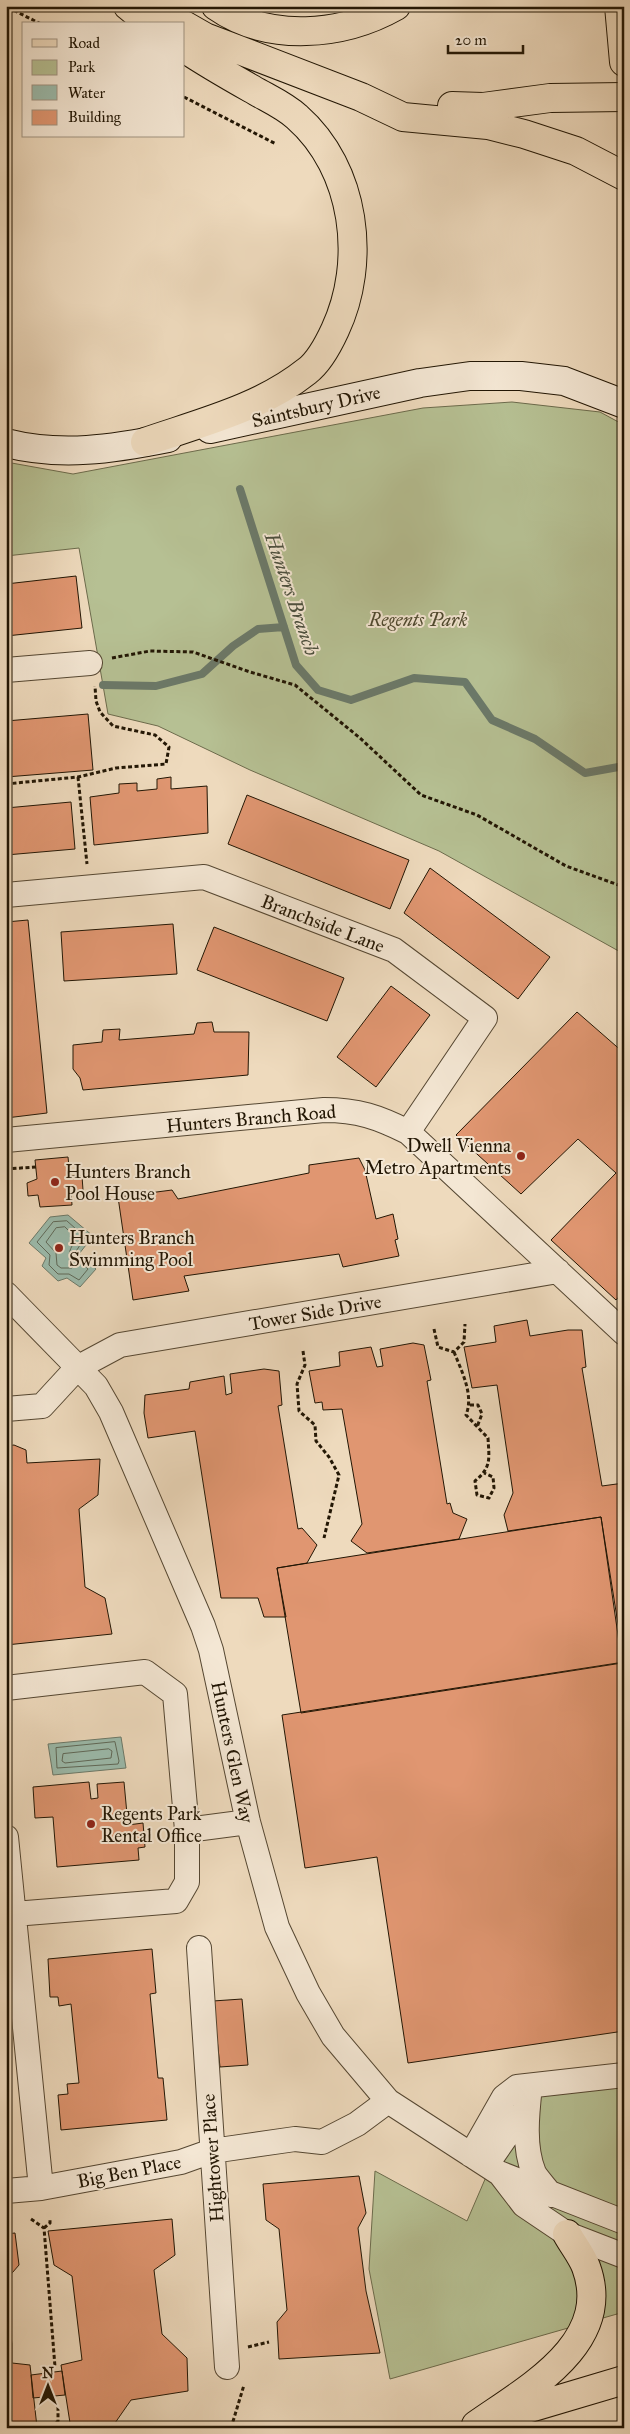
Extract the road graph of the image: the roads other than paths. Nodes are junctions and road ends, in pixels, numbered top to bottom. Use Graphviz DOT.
graph roads {
  1 [pos="128,6"];
  2 [pos="154,6"];
  3 [pos="216,6"];
  4 [pos="396,6"];
  5 [pos="618,6"];
  6 [pos="148,22"];
  7 [pos="180,22"];
  8 [pos="185,25"];
  9 [pos="185,49"];
  10 [pos="624,62"];
  11 [pos="362,97"];
  12 [pos="624,97"];
  13 [pos="624,176"];
  14 [pos="624,404"];
  15 [pos="145,442"];
  16 [pos="6,443"];
  17 [pos="93,662"];
  18 [pos="6,670"];
  19 [pos="6,895"];
  20 [pos="408,1132"];
  21 [pos="6,1140"];
  22 [pos="558,1271"];
  23 [pos="6,1294"];
  24 [pos="624,1333"];
  25 [pos="77,1368"];
  26 [pos="6,1409"];
  27 [pos="6,1688"];
  28 [pos="248,1822"];
  29 [pos="187,1830"];
  30 [pos="6,1837"];
  31 [pos="14,1914"];
  32 [pos="198,1948"];
  33 [pos="624,2075"];
  34 [pos="529,2096"];
  35 [pos="388,2101"];
  36 [pos="212,2151"];
  37 [pos="486,2164"];
  38 [pos="41,2188"];
  39 [pos="6,2192"];
  40 [pos="551,2195"];
  41 [pos="618,2218"];
  42 [pos="567,2234"];
  43 [pos="624,2256"];
  44 [pos="237,2372"];
  45 [pos="624,2380"];
  46 [pos="472,2426"];
  1 -- 6 [label="main road"];
  2 -- 7 [label="main road"];
  3 -- 4 [label="main road"];
  5 -- 10 [label="main road"];
  8 -- 11 [label="main road"];
  9 -- 15 [label="main road"];
  11 -- 12 [label="main road"];
  11 -- 13 [label="main road"];
  14 -- 15 [label="street, Saintsbury Drive"];
  15 -- 16 [label="street, Saintsbury Drive"];
  17 -- 18 [label="street"];
  19 -- 20 [label="street, Branchside Lane"];
  20 -- 21 [label="street, Hunters Branch Road"];
  20 -- 22 [label="street, Hunters Branch Road"];
  22 -- 24 [label="street, Hunters Branch Road"];
  22 -- 25 [label="street, Tower Side Drive"];
  23 -- 25 [label="street, Hunters Glen Way"];
  25 -- 26 [label="street, Tower Side Drive"];
  25 -- 28 [label="street, Hunters Glen Way"];
  27 -- 29 [label="street"];
  28 -- 29 [label="street"];
  28 -- 35 [label="street, Hunters Glen Way"];
  29 -- 31 [label="street"];
  30 -- 31 [label="street"];
  31 -- 38 [label="street"];
  32 -- 36 [label="street, Hightower Place"];
  33 -- 34 [label="street"];
  34 -- 37 [label="street"];
  34 -- 40 [label="street"];
  35 -- 36 [label="street, Big Ben Place"];
  35 -- 37 [label="street, Hunters Glen Way"];
  36 -- 38 [label="street, Big Ben Place"];
  36 -- 44 [label="street, Hightower Place"];
  37 -- 40 [label="street, Hunters Glen Way"];
  37 -- 42 [label="street, Hunters Glen Way"];
  38 -- 39 [label="street, Big Ben Place"];
  40 -- 41 [label="street, Hunters Glen Way"];
  42 -- 43 [label="street, Hunters Glen Way"];
  42 -- 46 [label="main road"];
  45 -- 46 [label="main road"];
}
